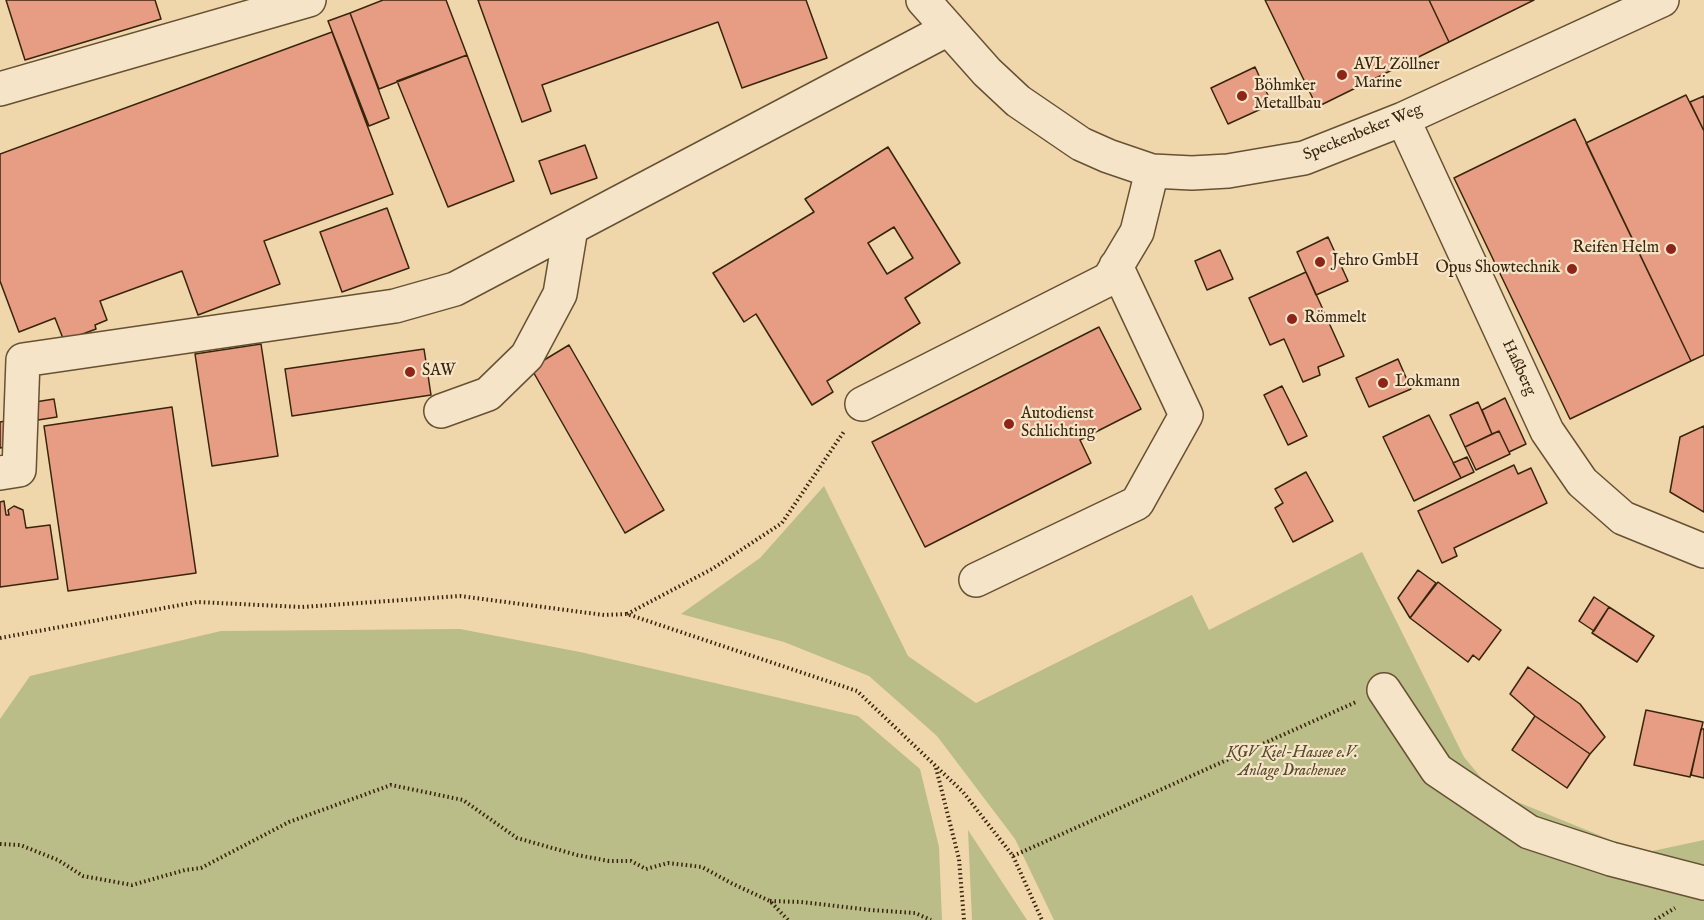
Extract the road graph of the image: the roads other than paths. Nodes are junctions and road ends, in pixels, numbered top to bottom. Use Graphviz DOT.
graph roads {
  1 [pos="309,0"];
  2 [pos="923,0"];
  3 [pos="1662,0"];
  4 [pos="948,29"];
  5 [pos="0,88"];
  6 [pos="1403,119"];
  7 [pos="1152,171"];
  8 [pos="571,228"];
  9 [pos="1116,266"];
  10 [pos="862,404"];
  11 [pos="441,411"];
  12 [pos="0,474"];
  13 [pos="1704,551"];
  14 [pos="976,580"];
  15 [pos="1384,690"];
  16 [pos="1704,883"];
  1 -- 5 [label="street"];
  2 -- 4 [label="street, Speckenbeker Weg"];
  3 -- 6 [label="street, Speckenbeker Weg"];
  4 -- 7 [label="street, Speckenbeker Weg"];
  4 -- 8 [label="street"];
  6 -- 7 [label="street, Speckenbeker Weg"];
  6 -- 13 [label="street, Haßberg"];
  7 -- 9 [label="street"];
  8 -- 11 [label="street"];
  8 -- 12 [label="street"];
  9 -- 10 [label="street"];
  9 -- 14 [label="street"];
  15 -- 16 [label="street"];
}
